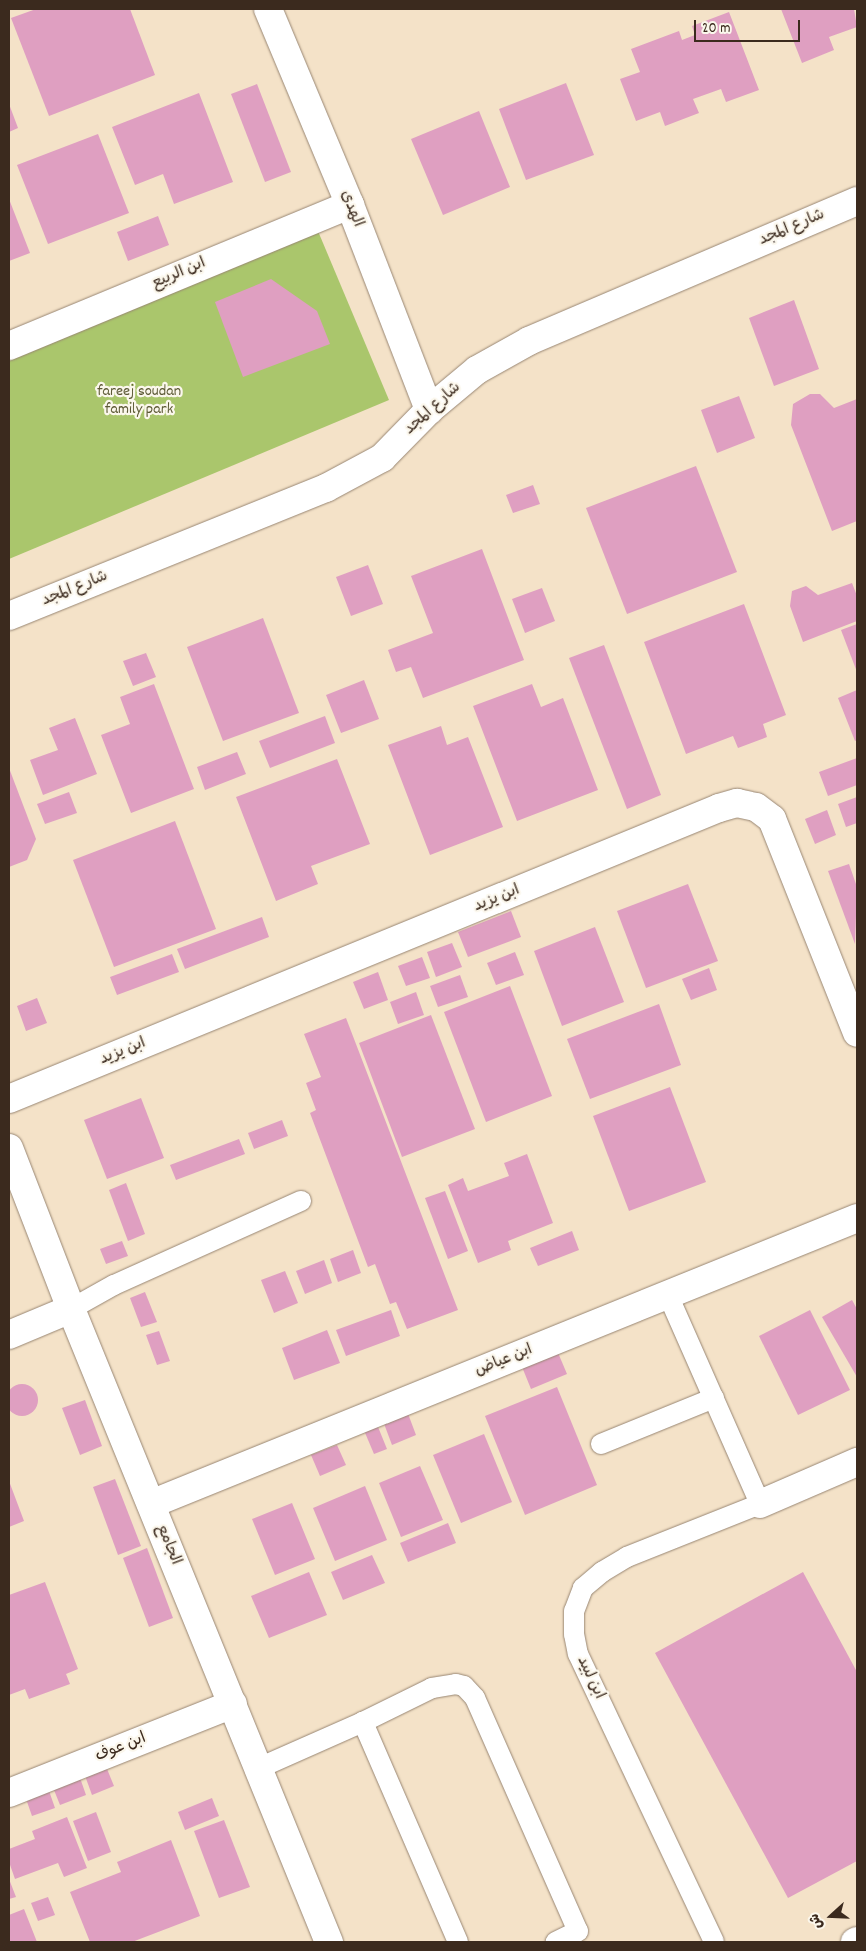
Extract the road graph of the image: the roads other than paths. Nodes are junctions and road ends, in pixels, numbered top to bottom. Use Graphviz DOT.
graph roads {
  1 [pos="268,9"];
  2 [pos="857,201"];
  3 [pos="350,205"];
  4 [pos="9,346"];
  5 [pos="429,410"];
  6 [pos="9,616"];
  7 [pos="857,1034"];
  8 [pos="9,1099"];
  9 [pos="9,1148"];
  10 [pos="301,1201"];
  11 [pos="857,1218"];
  12 [pos="668,1296"];
  13 [pos="71,1309"];
  14 [pos="9,1334"];
  15 [pos="714,1398"];
  16 [pos="601,1444"];
  17 [pos="857,1462"];
  18 [pos="151,1504"];
  19 [pos="760,1504"];
  20 [pos="233,1704"];
  21 [pos="363,1722"];
  22 [pos="259,1768"];
  23 [pos="9,1793"];
  24 [pos="580,1937"];
  25 [pos="328,1942"];
  26 [pos="458,1942"];
  27 [pos="555,1942"];
  28 [pos="714,1942"];
  1 -- 3 [label="street, الهدى"];
  2 -- 5 [label="street, شارع المجد"];
  3 -- 4 [label="street, ابن الربيع"];
  3 -- 5 [label="street, الهدى"];
  5 -- 6 [label="street, شارع المجد"];
  7 -- 8 [label="street, ابن يزيد"];
  9 -- 13 [label="street, الجامع"];
  10 -- 13 [label="lane"];
  11 -- 12 [label="street, ابن عياض"];
  12 -- 15 [label="lane"];
  12 -- 18 [label="street, ابن عياض"];
  13 -- 14 [label="street"];
  13 -- 18 [label="street, الجامع"];
  15 -- 16 [label="lane"];
  15 -- 19 [label="lane"];
  17 -- 19 [label="street, ابن لبيد"];
  18 -- 20 [label="street, الجامع"];
  19 -- 28 [label="lane, ابن لبيد"];
  20 -- 22 [label="street, الجامع"];
  20 -- 23 [label="street, ابن عوف"];
  21 -- 22 [label="lane"];
  21 -- 24 [label="lane"];
  21 -- 26 [label="lane"];
  22 -- 25 [label="street, الجامع"];
  24 -- 27 [label="lane"];
}
